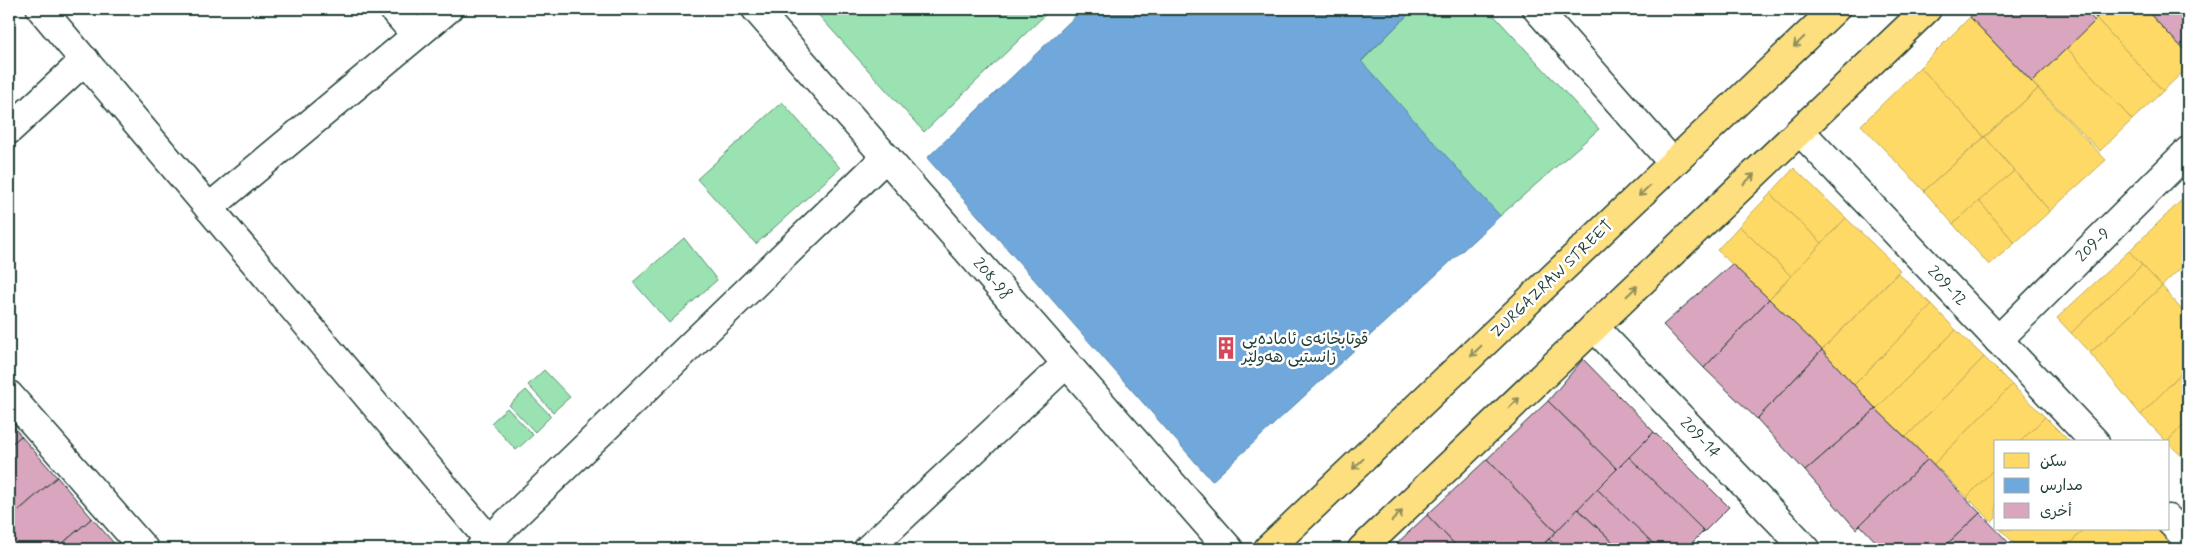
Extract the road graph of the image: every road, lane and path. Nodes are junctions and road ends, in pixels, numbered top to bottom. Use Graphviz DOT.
graph roads {
  1 [pos="41,9"];
  2 [pos="393,9"];
  3 [pos="448,9"];
  4 [pos="756,9"];
  5 [pos="1537,9"];
  6 [pos="1835,9"];
  7 [pos="1927,9"];
  8 [pos="416,36"];
  9 [pos="85,60"];
  10 [pos="9,130"];
  11 [pos="1800,131"];
  12 [pos="2188,151"];
  13 [pos="886,157"];
  14 [pos="1673,163"];
  15 [pos="209,208"];
  16 [pos="1594,327"];
  17 [pos="1998,340"];
  18 [pos="1066,364"];
  19 [pos="9,395"];
  20 [pos="2093,440"];
  21 [pos="2170,521"];
  22 [pos="2188,540"];
  23 [pos="1792,544"];
  24 [pos="485,545"];
  25 [pos="144,549"];
  26 [pos="868,549"];
  27 [pos="1229,549"];
  28 [pos="1268,549"];
  29 [pos="1362,549"];
  1 -- 9 [label="street"];
  2 -- 8 [label="street"];
  3 -- 8 [label="street"];
  4 -- 13 [label="street, 208-98"];
  5 -- 14 [label="street"];
  6 -- 14 [label="main road, ZURGAZRAW STREET, one-way"];
  7 -- 11 [label="main road"];
  8 -- 15 [label="street"];
  9 -- 10 [label="street"];
  9 -- 15 [label="street"];
  16 -- 11 [label="main road, one-way"];
  11 -- 17 [label="street, 209-12"];
  12 -- 17 [label="street, 209-9"];
  13 -- 18 [label="street, 208-98"];
  13 -- 24 [label="street"];
  14 -- 28 [label="main road, ZURGAZRAW STREET, one-way"];
  15 -- 24 [label="street"];
  16 -- 23 [label="street, 209-14"];
  29 -- 16 [label="main road, one-way"];
  17 -- 20 [label="street, 209-12"];
  18 -- 26 [label="street"];
  18 -- 27 [label="street, 208-98"];
  19 -- 25 [label="street"];
  21 -- 22 [label="street"];
}
